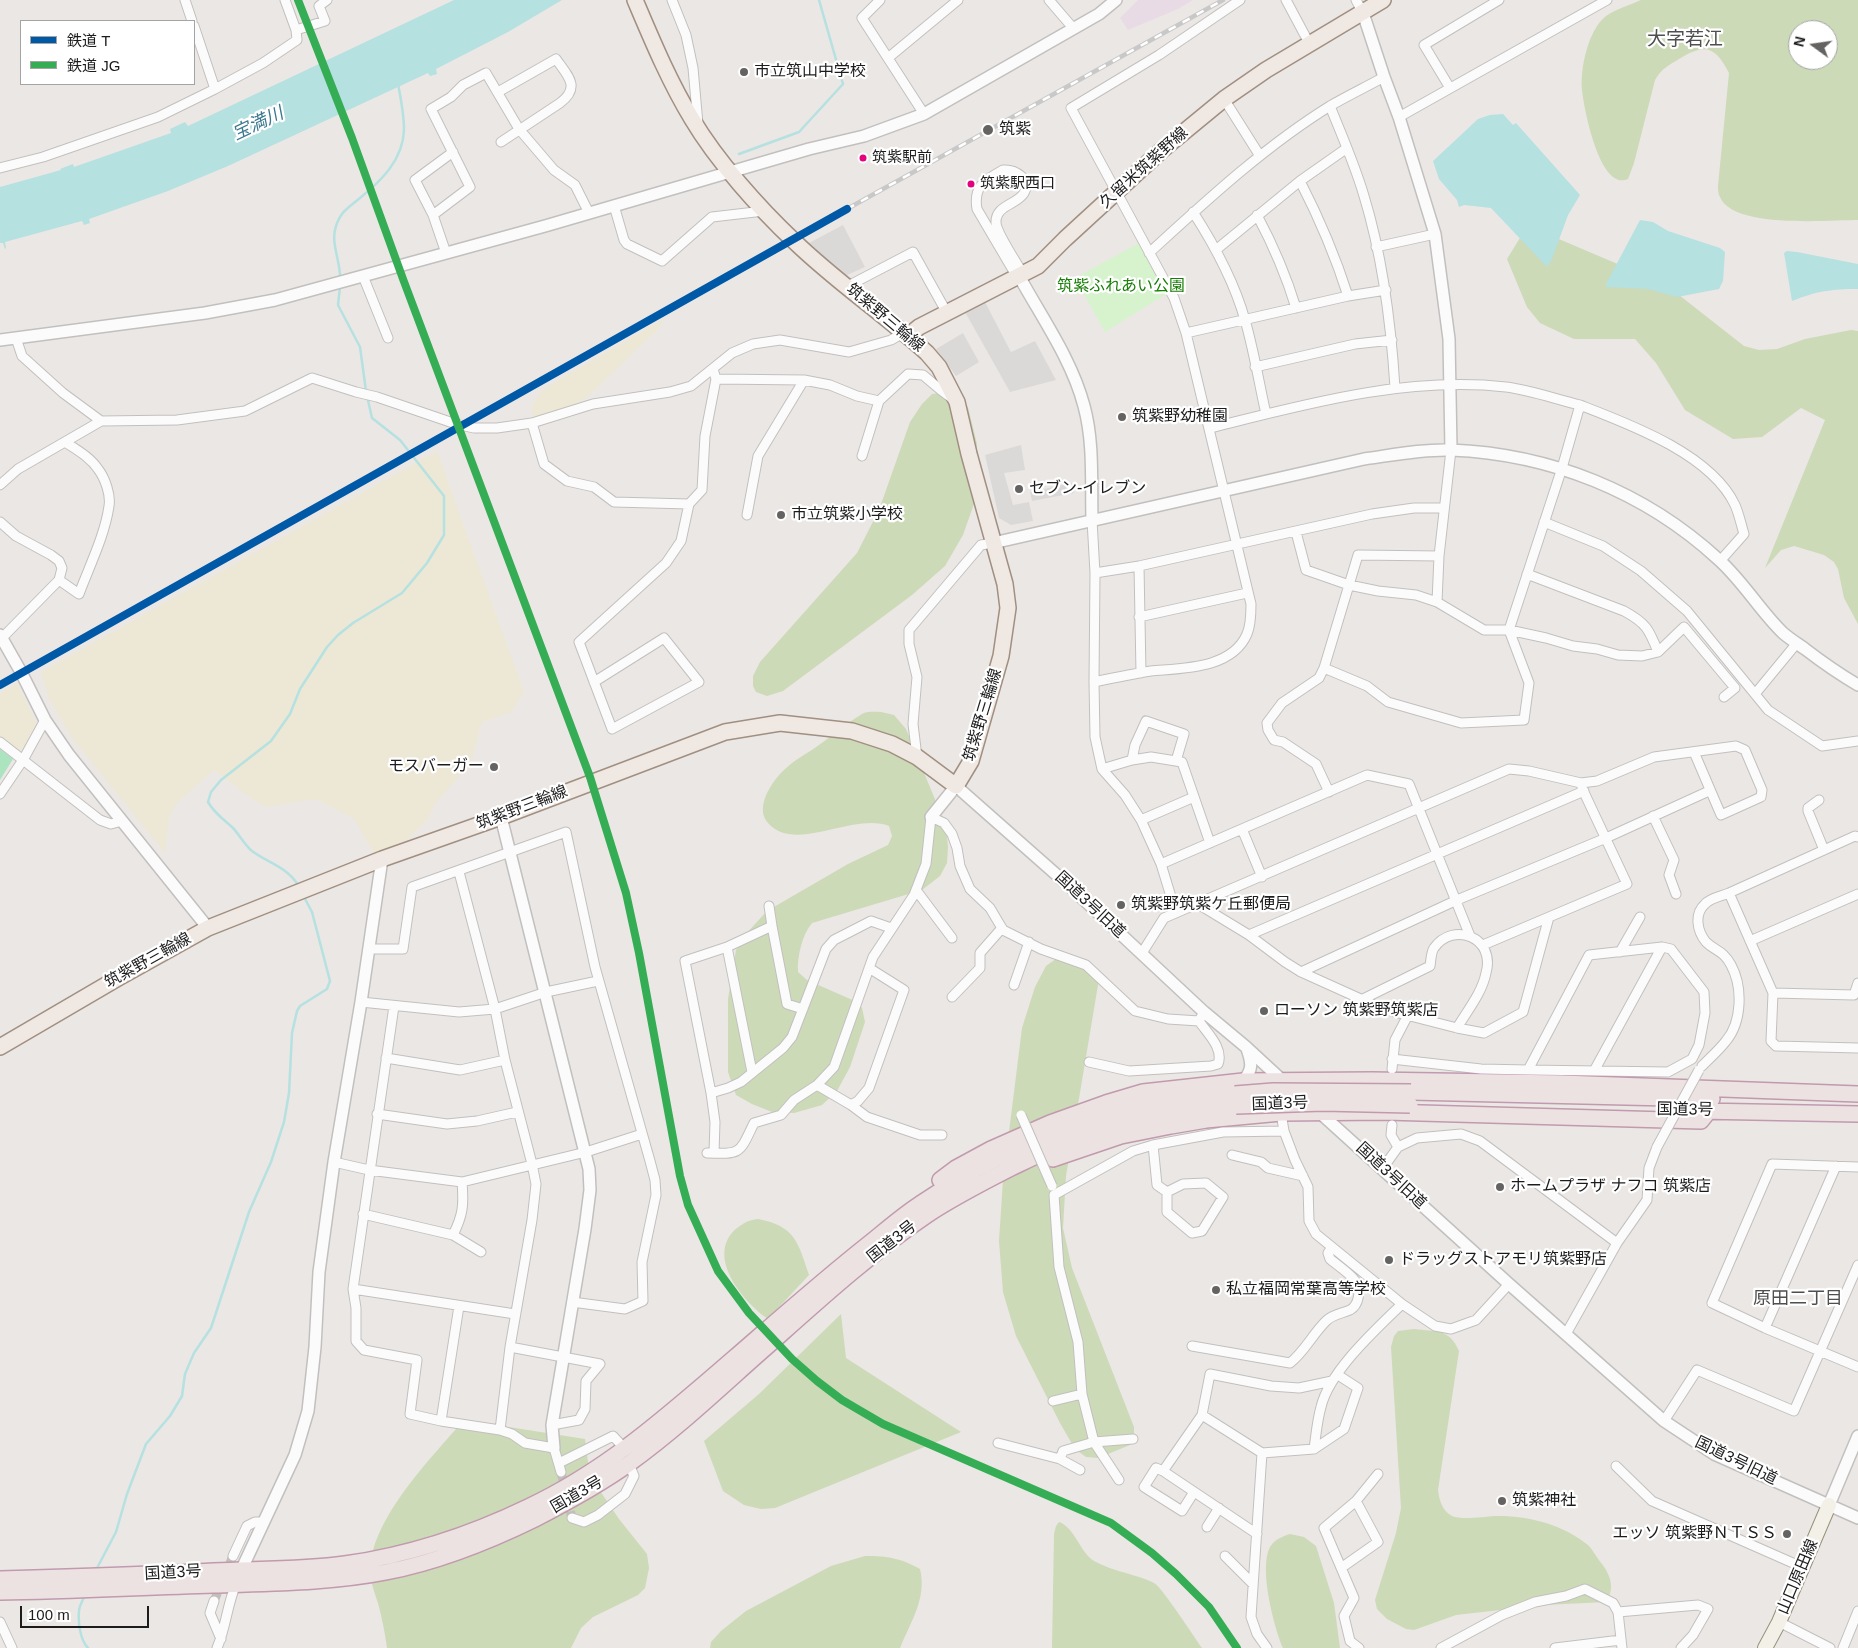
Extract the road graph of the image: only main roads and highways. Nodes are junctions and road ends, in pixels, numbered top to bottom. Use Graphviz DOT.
graph roads {
  1 [pos="635,0"];
  2 [pos="1383,0"];
  3 [pos="1359,6"];
  4 [pos="906,334"];
  5 [pos="0,1047"];
  6 [pos="1681,1087"];
  7 [pos="1238,1094"];
  8 [pos="1858,1094"];
  9 [pos="1410,1098"];
  10 [pos="1721,1099"];
  11 [pos="1858,1103"];
  12 [pos="1708,1111"];
  13 [pos="1858,1114"];
  14 [pos="887,1244"];
  15 [pos="1829,1505"];
  16 [pos="239,1577"];
  17 [pos="0,1579"];
  18 [pos="102,1583"];
  19 [pos="0,1592"];
  20 [pos="1765,1648"];
  1 -- 4 [label="main road, 筑紫野三輪線"];
  2 -- 3 [label="main road, 久留米筑紫野線"];
  3 -- 4 [label="main road, 久留米筑紫野線"];
  4 -- 5 [label="main road, 筑紫野三輪線"];
  6 -- 7 [label="highway"];
  6 -- 8 [label="highway"];
  6 -- 10 [label="highway"];
  7 -- 9 [label="highway, 国道3号, bridge"];
  7 -- 14 [label="highway, 国道3号"];
  7 -- 16 [label="highway, 国道3号"];
  9 -- 10 [label="highway, 国道3号"];
  9 -- 12 [label="highway, 国道3号"];
  10 -- 11 [label="highway, 国道3号"];
  12 -- 13 [label="highway, 国道3号"];
  12 -- 14 [label="highway"];
  14 -- 16 [label="highway, 国道3号"];
  15 -- 20 [label="main road, 山口原田線"];
  16 -- 18 [label="highway, 国道3号"];
  17 -- 18 [label="highway, 国道3号"];
  18 -- 19 [label="highway, 国道3号"];
}
